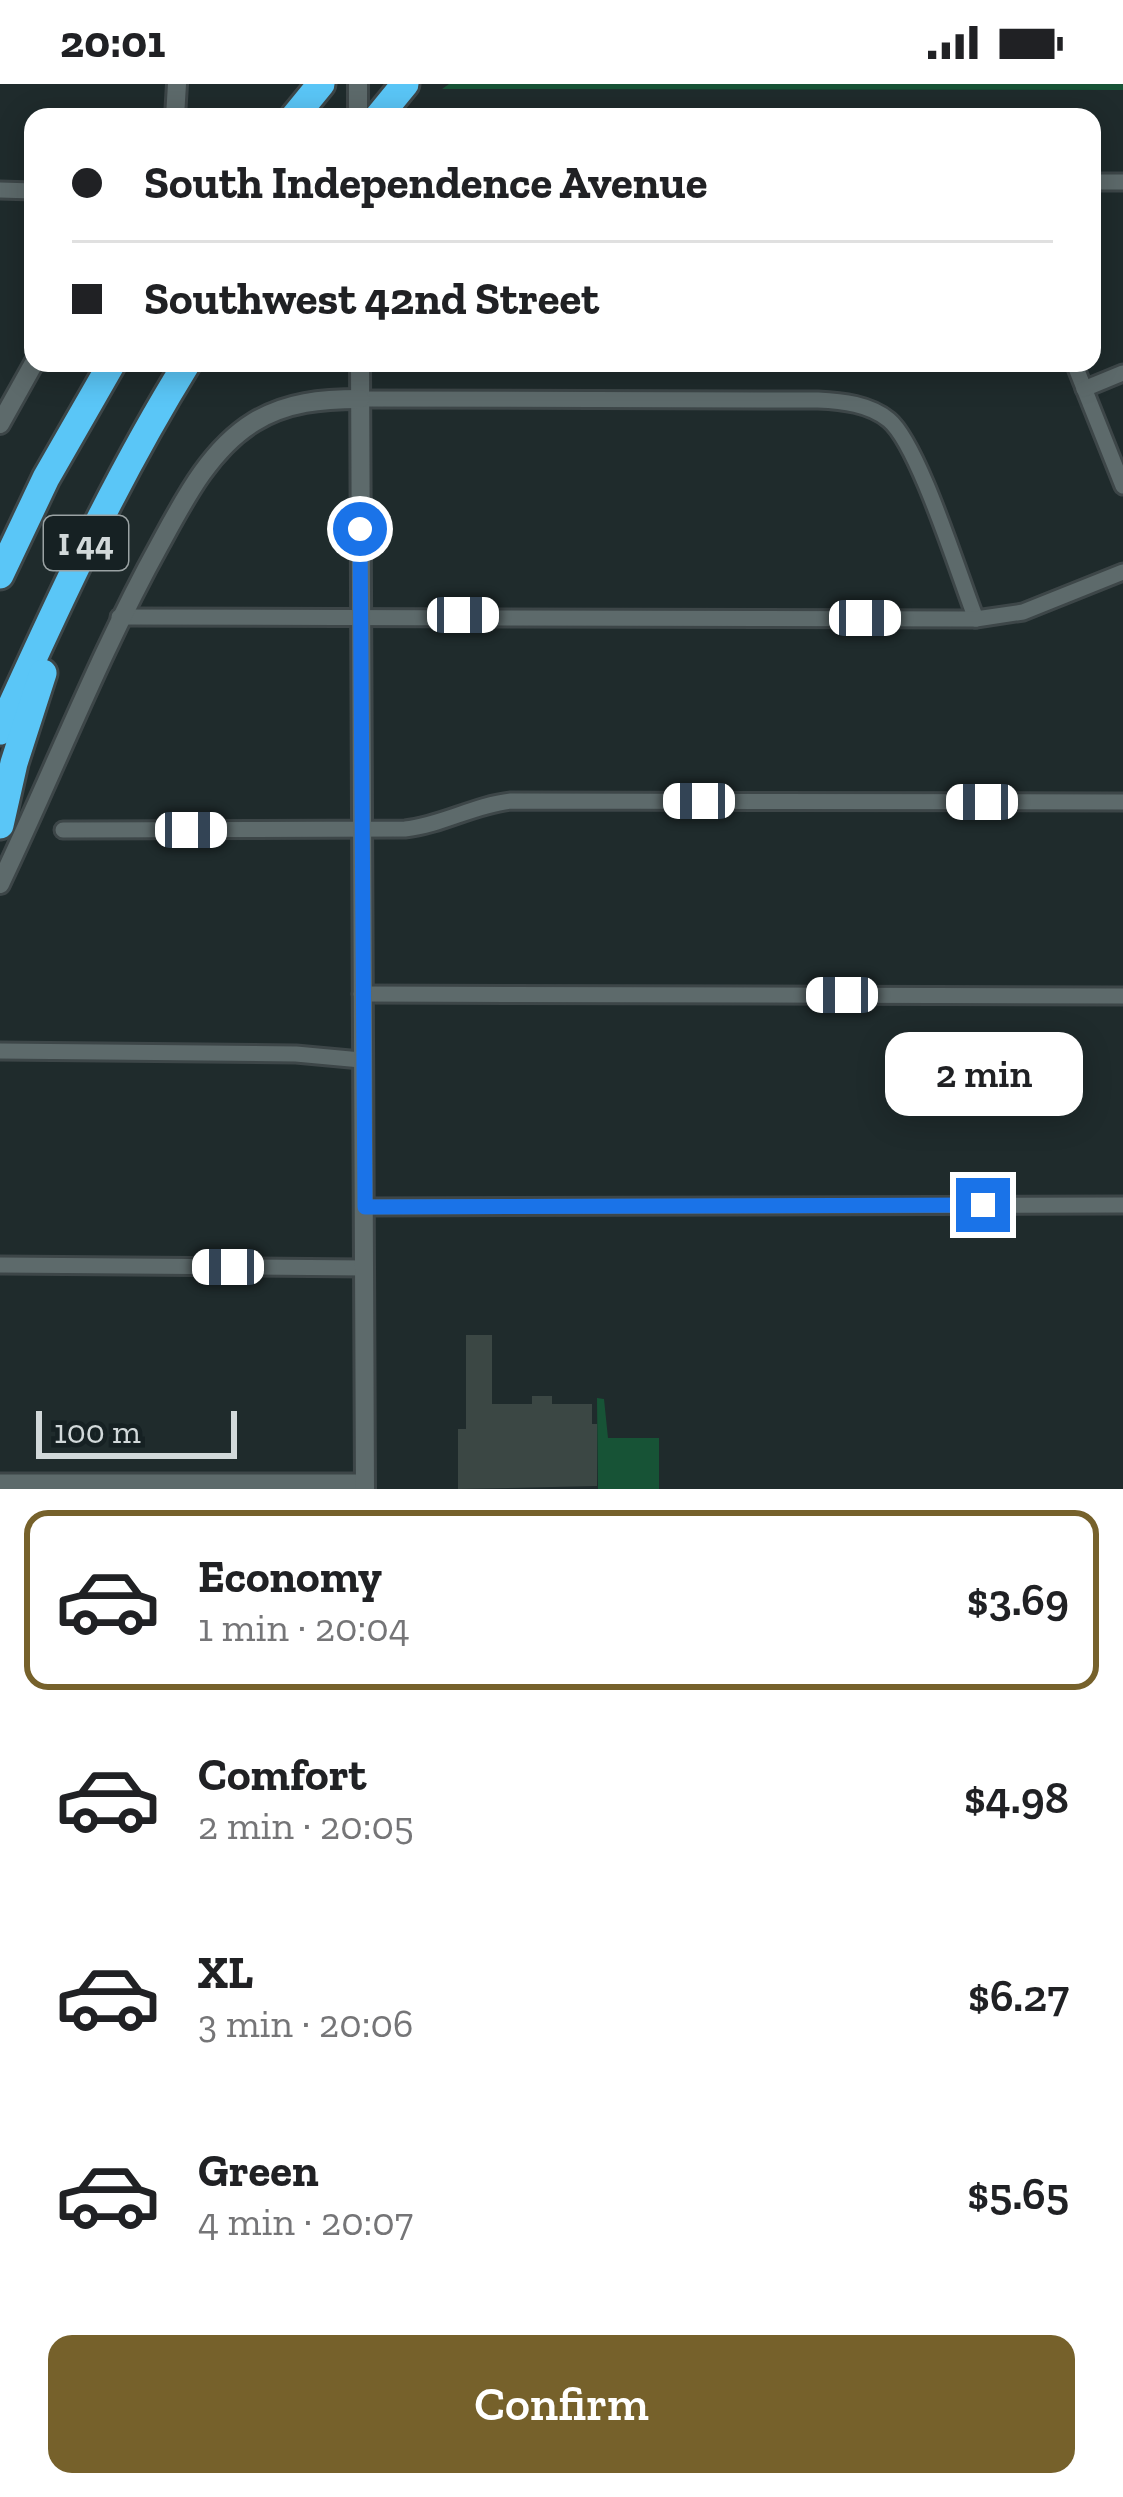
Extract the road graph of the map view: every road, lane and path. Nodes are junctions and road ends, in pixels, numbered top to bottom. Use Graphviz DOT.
graph roads {
  1 [pos="321,84"];
  2 [pos="405,84"];
  3 [pos="301,108"];
  4 [pos="385,108"];
  5 [pos="29,372"];
  6 [pos="107,372"];
  7 [pos="182,372"];
  8 [pos="360,372"];
  9 [pos="1077,372"];
  10 [pos="1123,374"];
  11 [pos="1084,389"];
  12 [pos="360,399"];
  13 [pos="0,424"];
  14 [pos="46,478"];
  15 [pos="1123,486"];
  16 [pos="0,541"];
  17 [pos="75,566"];
  18 [pos="1123,572"];
  19 [pos="0,574"];
  20 [pos="360,615"];
  21 [pos="119,617"];
  22 [pos="976,619"];
  23 [pos="0,731"];
  24 [pos="1123,802"];
  25 [pos="0,825"];
  26 [pos="361,829"];
  27 [pos="64,830"];
  28 [pos="0,884"];
  29 [pos="362,994"];
  30 [pos="1123,996"];
  31 [pos="0,1051"];
  32 [pos="362,1060"];
  33 [pos="1123,1205"];
  34 [pos="365,1207"];
  35 [pos="0,1265"];
  36 [pos="365,1268"];
  37 [pos="0,1482"];
  38 [pos="365,1485"];
  1 -- 3 [label="highway"];
  2 -- 4 [label="highway"];
  5 -- 13 [label="street"];
  6 -- 14 [label="highway, I 44"];
  7 -- 17 [label="highway, I 44"];
  8 -- 12 [label="street"];
  9 -- 11 [label="street"];
  10 -- 11 [label="street"];
  11 -- 15 [label="street"];
  12 -- 20 [label="street"];
  12 -- 21 [label="street"];
  12 -- 22 [label="street"];
  14 -- 16 [label="highway"];
  14 -- 19 [label="highway, I 44"];
  17 -- 23 [label="highway, I 44"];
  17 -- 25 [label="highway"];
  18 -- 22 [label="street"];
  20 -- 21 [label="street"];
  20 -- 22 [label="street"];
  20 -- 26 [label="street"];
  21 -- 28 [label="street"];
  24 -- 26 [label="street"];
  26 -- 27 [label="street"];
  26 -- 29 [label="street"];
  29 -- 30 [label="street"];
  29 -- 32 [label="street"];
  31 -- 32 [label="street"];
  32 -- 34 [label="street"];
  33 -- 34 [label="street"];
  34 -- 36 [label="street"];
  35 -- 36 [label="street"];
  36 -- 38 [label="street"];
  37 -- 38 [label="street"];
}
